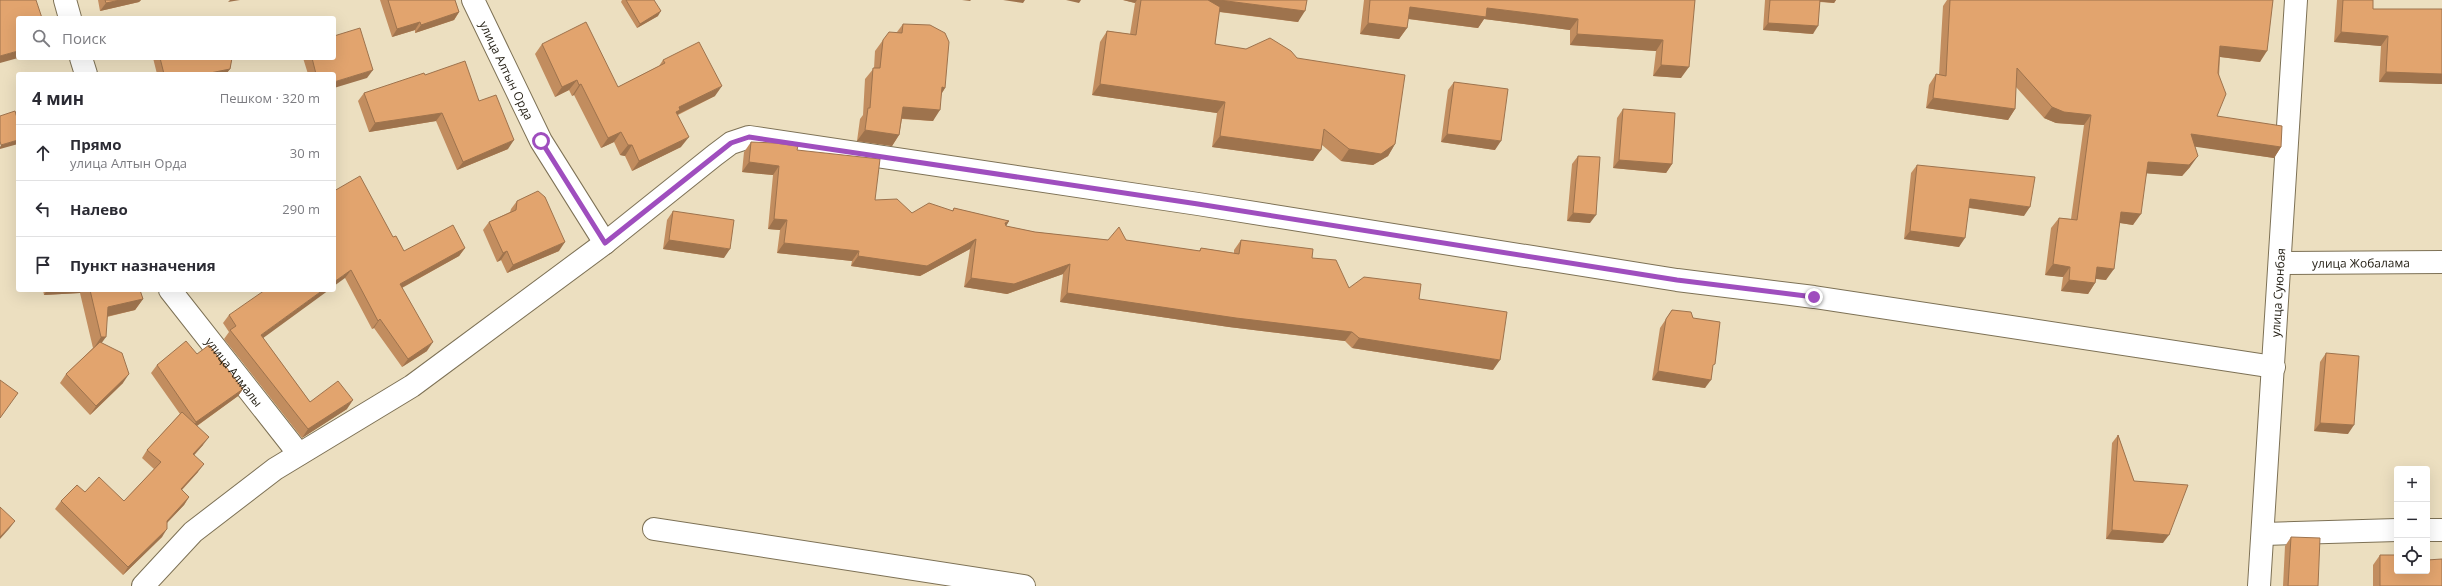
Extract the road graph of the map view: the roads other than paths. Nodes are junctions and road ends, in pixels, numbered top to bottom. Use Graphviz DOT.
graph roads {
  1 [pos="65,0"];
  2 [pos="473,0"];
  3 [pos="2296,0"];
  4 [pos="69,16"];
  5 [pos="82,60"];
  6 [pos="85,72"];
  7 [pos="605,243"];
  8 [pos="2442,262"];
  9 [pos="2280,263"];
  10 [pos="172,292"];
  11 [pos="2274,367"];
  12 [pos="299,454"];
  13 [pos="654,529"];
  14 [pos="2394,530"];
  15 [pos="2430,530"];
  16 [pos="2442,530"];
  17 [pos="2264,534"];
  18 [pos="143,586"];
  19 [pos="1024,586"];
  20 [pos="2259,586"];
  1 -- 4 [label="street"];
  2 -- 7 [label="street, улица Алтын Орда"];
  3 -- 9 [label="street, улица Суюнбая"];
  5 -- 6 [label="street"];
  7 -- 11 [label="street"];
  7 -- 12 [label="street"];
  8 -- 9 [label="street, улица Жобалама"];
  9 -- 11 [label="street, улица Суюнбая"];
  10 -- 12 [label="street, улица Алмалы"];
  11 -- 17 [label="street, улица Суюнбая"];
  12 -- 18 [label="street"];
  13 -- 19 [label="street"];
  14 -- 17 [label="street"];
  15 -- 16 [label="street"];
  17 -- 20 [label="street, улица Суюнбая"];
}
